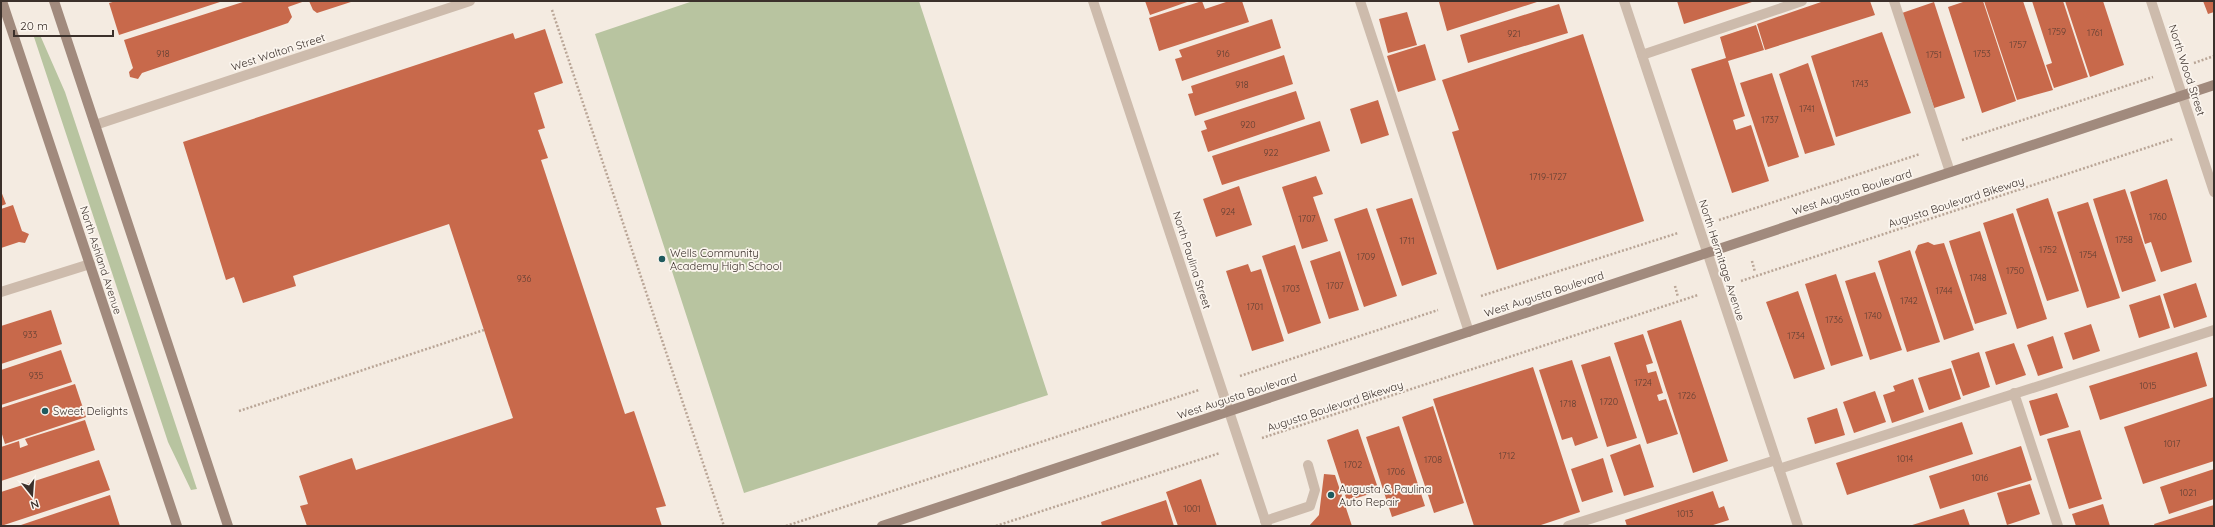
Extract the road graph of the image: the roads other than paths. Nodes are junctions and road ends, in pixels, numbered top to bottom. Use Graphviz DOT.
graph roads {
  1 [pos="2,1"];
  2 [pos="54,1"];
  3 [pos="470,1"];
  4 [pos="1094,1"];
  5 [pos="1360,1"];
  6 [pos="1624,1"];
  7 [pos="1802,1"];
  8 [pos="1894,1"];
  9 [pos="2151,1"];
  10 [pos="1642,55"];
  11 [pos="2214,85"];
  12 [pos="2182,96"];
  13 [pos="95,126"];
  14 [pos="1950,172"];
  15 [pos="2214,192"];
  16 [pos="1707,253"];
  17 [pos="90,264"];
  18 [pos="1,292"];
  19 [pos="2214,330"];
  20 [pos="1469,332"];
  21 [pos="2014,394"];
  22 [pos="1229,411"];
  23 [pos="1777,464"];
  24 [pos="1308,465"];
  25 [pos="1266,524"];
  26 [pos="177,526"];
  27 [pos="228,526"];
  28 [pos="882,526"];
  29 [pos="1568,526"];
  30 [pos="1798,526"];
  31 [pos="2058,526"];
  1 -- 17 [label="street, North Ashland Avenue"];
  2 -- 13 [label="street"];
  3 -- 13 [label="street, West Walton Street"];
  4 -- 22 [label="street, North Paulina Street"];
  5 -- 20 [label="street"];
  6 -- 10 [label="street, North Hermitage Avenue"];
  7 -- 10 [label="street"];
  8 -- 14 [label="street"];
  9 -- 12 [label="street, North Wood Street"];
  10 -- 16 [label="street, North Hermitage Avenue"];
  11 -- 12 [label="street, West Augusta Boulevard"];
  12 -- 14 [label="street, West Augusta Boulevard"];
  12 -- 15 [label="street, North Wood Street"];
  13 -- 27 [label="street"];
  14 -- 16 [label="street, West Augusta Boulevard"];
  16 -- 20 [label="street, West Augusta Boulevard"];
  16 -- 23 [label="street, North Hermitage Avenue"];
  17 -- 18 [label="street"];
  17 -- 26 [label="street, North Ashland Avenue"];
  19 -- 21 [label="street"];
  20 -- 22 [label="street, West Augusta Boulevard"];
  21 -- 23 [label="street"];
  21 -- 31 [label="street"];
  22 -- 25 [label="street, North Paulina Street"];
  22 -- 28 [label="street, West Augusta Boulevard"];
  23 -- 29 [label="street"];
  23 -- 30 [label="street, North Hermitage Avenue"];
  24 -- 25 [label="street"];
}
